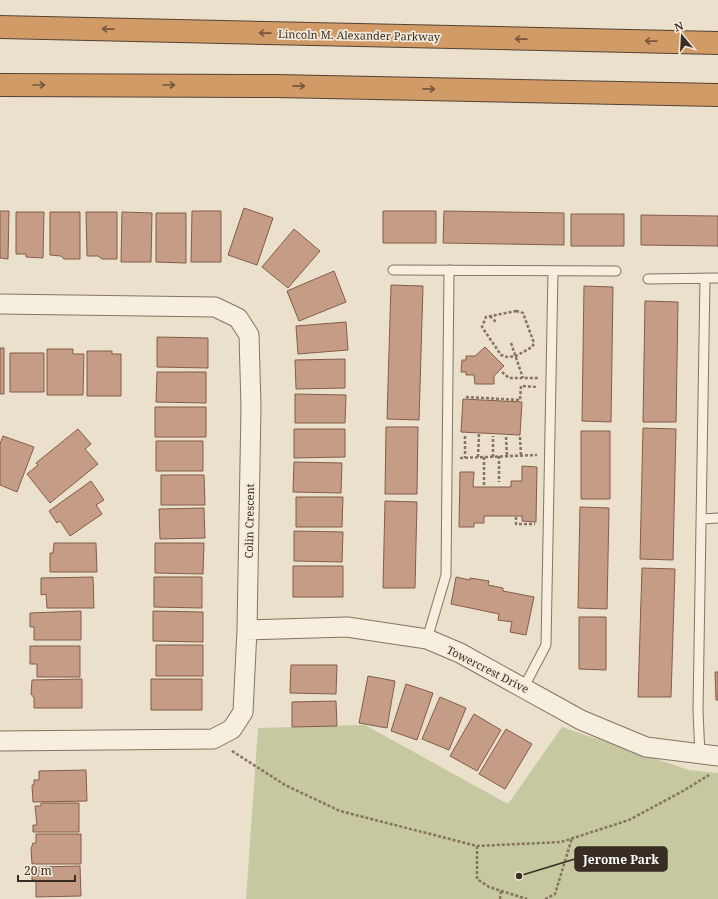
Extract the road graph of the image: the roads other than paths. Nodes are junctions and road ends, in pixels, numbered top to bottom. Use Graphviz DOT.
graph roads {
  1 [pos="0,27"];
  2 [pos="718,43"];
  3 [pos="0,85"];
  4 [pos="718,95"];
  5 [pos="394,270"];
  6 [pos="449,270"];
  7 [pos="552,271"];
  8 [pos="616,271"];
  9 [pos="705,278"];
  10 [pos="718,278"];
  11 [pos="648,279"];
  12 [pos="0,304"];
  13 [pos="703,518"];
  14 [pos="718,518"];
  15 [pos="247,630"];
  16 [pos="427,639"];
  17 [pos="524,687"];
  18 [pos="0,741"];
  19 [pos="710,761"];
  2 -- 1 [label="highway, Lincoln M. Alexander Parkway, one-way"];
  3 -- 4 [label="highway, one-way"];
  5 -- 6 [label="lane"];
  6 -- 7 [label="lane"];
  6 -- 16 [label="lane"];
  7 -- 8 [label="lane"];
  7 -- 17 [label="lane"];
  9 -- 10 [label="lane"];
  9 -- 11 [label="lane"];
  9 -- 13 [label="lane"];
  12 -- 15 [label="street, Colin Crescent"];
  13 -- 14 [label="lane"];
  13 -- 19 [label="lane"];
  15 -- 16 [label="street, Towercrest Drive"];
  15 -- 18 [label="street, Colin Crescent"];
  16 -- 17 [label="street, Towercrest Drive"];
  17 -- 19 [label="street, Towercrest Drive"];
}
